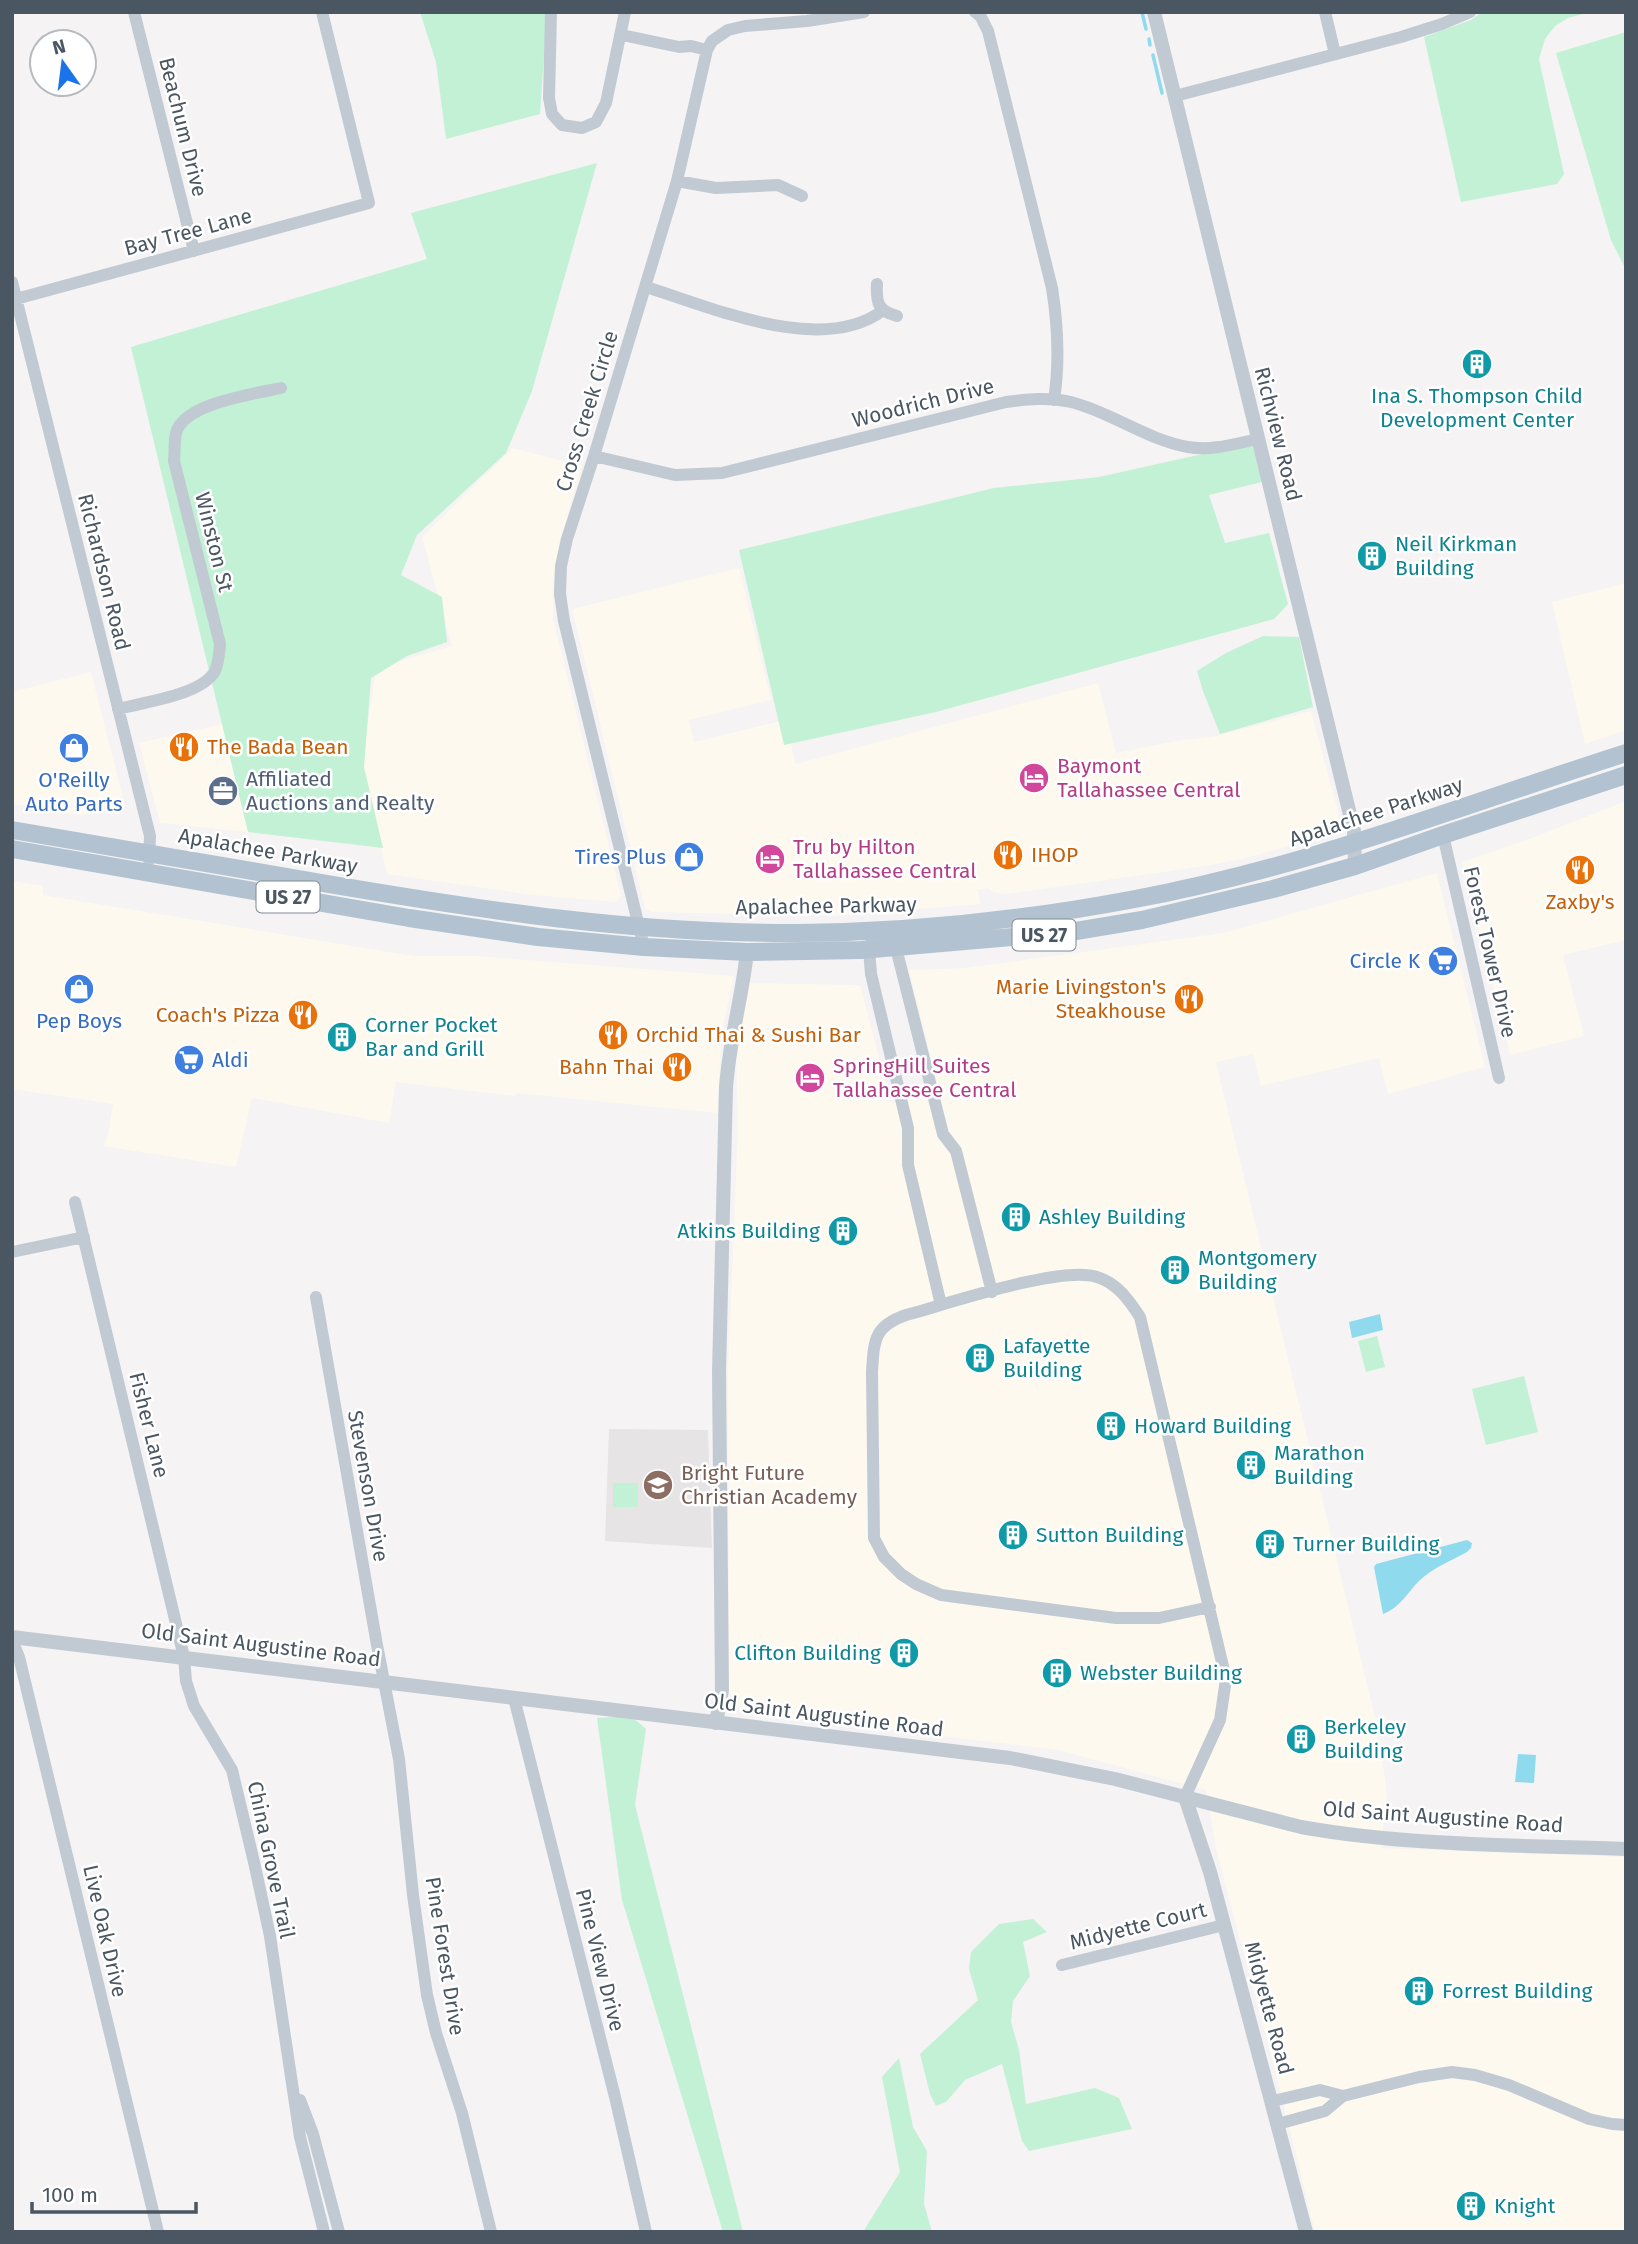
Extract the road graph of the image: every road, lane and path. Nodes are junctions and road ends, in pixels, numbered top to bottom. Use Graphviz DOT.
graph roads {
  1 [pos="134,12"];
  2 [pos="322,12"];
  3 [pos="551,12"];
  4 [pos="625,12"];
  5 [pos="864,12"];
  6 [pos="975,12"];
  7 [pos="1154,12"];
  8 [pos="1325,12"];
  9 [pos="1470,12"];
  10 [pos="622,35"];
  11 [pos="1335,54"];
  12 [pos="706,55"];
  13 [pos="1175,96"];
  14 [pos="677,181"];
  15 [pos="802,195"];
  16 [pos="194,251"];
  17 [pos="12,282"];
  18 [pos="877,284"];
  19 [pos="646,287"];
  20 [pos="16,299"];
  21 [pos="882,311"];
  22 [pos="897,316"];
  23 [pos="281,388"];
  24 [pos="1054,400"];
  25 [pos="1258,439"];
  26 [pos="594,456"];
  27 [pos="118,709"];
  28 [pos="1626,754"];
  29 [pos="1586,766"];
  30 [pos="1622,774"];
  31 [pos="12,830"];
  32 [pos="1443,835"];
  33 [pos="1354,844"];
  34 [pos="12,849"];
  35 [pos="149,854"];
  36 [pos="1355,866"];
  37 [pos="149,873"];
  38 [pos="1136,899"];
  39 [pos="639,927"];
  40 [pos="1101,927"];
  41 [pos="875,931"];
  42 [pos="644,947"];
  43 [pos="896,948"];
  44 [pos="869,950"];
  45 [pos="747,952"];
  46 [pos="1499,1078"];
  47 [pos="75,1202"];
  48 [pos="84,1237"];
  49 [pos="12,1252"];
  50 [pos="992,1292"];
  51 [pos="316,1297"];
  52 [pos="941,1306"];
  53 [pos="1210,1607"];
  54 [pos="12,1638"];
  55 [pos="184,1657"];
  56 [pos="384,1682"];
  57 [pos="514,1698"];
  58 [pos="716,1723"];
  59 [pos="1185,1797"];
  60 [pos="1626,1849"];
  61 [pos="1224,1924"];
  62 [pos="1062,1965"];
  63 [pos="292,2080"];
  64 [pos="1343,2096"];
  65 [pos="1273,2101"];
  66 [pos="1278,2124"];
  67 [pos="1626,2125"];
  68 [pos="158,2232"];
  69 [pos="324,2232"];
  70 [pos="339,2232"];
  71 [pos="491,2232"];
  72 [pos="646,2232"];
  73 [pos="1306,2232"];
  1 -- 16 [label="street, Beachum Drive"];
  2 -- 16 [label="street, Bay Tree Lane"];
  3 -- 10 [label="street"];
  4 -- 10 [label="street"];
  5 -- 12 [label="street"];
  6 -- 24 [label="street"];
  7 -- 13 [label="street, Richview Road"];
  8 -- 11 [label="street"];
  9 -- 11 [label="street"];
  10 -- 12 [label="street"];
  11 -- 13 [label="street"];
  12 -- 14 [label="street, Cross Creek Circle"];
  13 -- 25 [label="street, Richview Road"];
  14 -- 15 [label="street"];
  14 -- 19 [label="street, Cross Creek Circle"];
  16 -- 20 [label="street, Bay Tree Lane"];
  17 -- 20 [label="street, Richardson Road"];
  18 -- 21 [label="street"];
  19 -- 21 [label="street"];
  19 -- 26 [label="street, Cross Creek Circle"];
  20 -- 27 [label="street, Richardson Road"];
  21 -- 22 [label="street"];
  23 -- 27 [label="street, Winston St"];
  24 -- 25 [label="street, Woodrich Drive"];
  24 -- 26 [label="street, Woodrich Drive"];
  25 -- 33 [label="street, Richview Road"];
  26 -- 39 [label="street, Cross Creek Circle"];
  27 -- 35 [label="street, Richardson Road"];
  28 -- 29 [label="main road, Apalachee Parkway / US 27"];
  29 -- 30 [label="main road"];
  29 -- 33 [label="main road, Apalachee Parkway / US 27"];
  30 -- 32 [label="main road, Apalachee Parkway / US 27"];
  31 -- 35 [label="main road, Apalachee Parkway / US 27"];
  32 -- 36 [label="main road, Apalachee Parkway / US 27"];
  32 -- 46 [label="street, Forest Tower Drive"];
  33 -- 36 [label="street, Richview Road"];
  33 -- 38 [label="main road, Apalachee Parkway / US 27"];
  34 -- 37 [label="main road, Apalachee Parkway / US 27"];
  35 -- 37 [label="street, Richardson Road"];
  35 -- 39 [label="main road, Apalachee Parkway / US 27"];
  36 -- 40 [label="main road, Apalachee Parkway / US 27"];
  37 -- 42 [label="main road, Apalachee Parkway / US 27"];
  38 -- 40 [label="main road"];
  38 -- 41 [label="main road, Apalachee Parkway / US 27"];
  39 -- 41 [label="main road, Apalachee Parkway / US 27"];
  39 -- 42 [label="street, Cross Creek Circle"];
  40 -- 43 [label="main road, Apalachee Parkway / US 27"];
  41 -- 43 [label="street"];
  41 -- 44 [label="street"];
  42 -- 45 [label="main road, Apalachee Parkway / US 27"];
  43 -- 44 [label="main road, Apalachee Parkway / US 27"];
  43 -- 50 [label="street"];
  44 -- 45 [label="main road, Apalachee Parkway / US 27"];
  44 -- 52 [label="street"];
  45 -- 58 [label="street"];
  47 -- 48 [label="street, Fisher Lane"];
  48 -- 49 [label="street"];
  48 -- 55 [label="street, Fisher Lane"];
  50 -- 52 [label="street"];
  50 -- 53 [label="street"];
  51 -- 56 [label="street, Stevenson Drive"];
  52 -- 53 [label="street"];
  53 -- 59 [label="street"];
  54 -- 55 [label="street, Old Saint Augustine Road"];
  54 -- 68 [label="street, Live Oak Drive"];
  55 -- 56 [label="street, Old Saint Augustine Road"];
  55 -- 63 [label="street, China Grove Trail"];
  56 -- 57 [label="street, Old Saint Augustine Road"];
  56 -- 71 [label="street, Pine Forest Drive"];
  57 -- 58 [label="street, Old Saint Augustine Road"];
  57 -- 72 [label="street, Pine View Drive"];
  58 -- 59 [label="street, Old Saint Augustine Road"];
  59 -- 60 [label="street, Old Saint Augustine Road"];
  59 -- 61 [label="street, Midyette Road"];
  61 -- 62 [label="street, Midyette Court"];
  61 -- 65 [label="street, Midyette Road"];
  63 -- 69 [label="street, China Grove Trail"];
  63 -- 70 [label="street, China Grove Trail"];
  64 -- 65 [label="street"];
  64 -- 66 [label="street"];
  64 -- 67 [label="street"];
  65 -- 66 [label="street, Midyette Road"];
  66 -- 73 [label="street, Midyette Road"];
}
